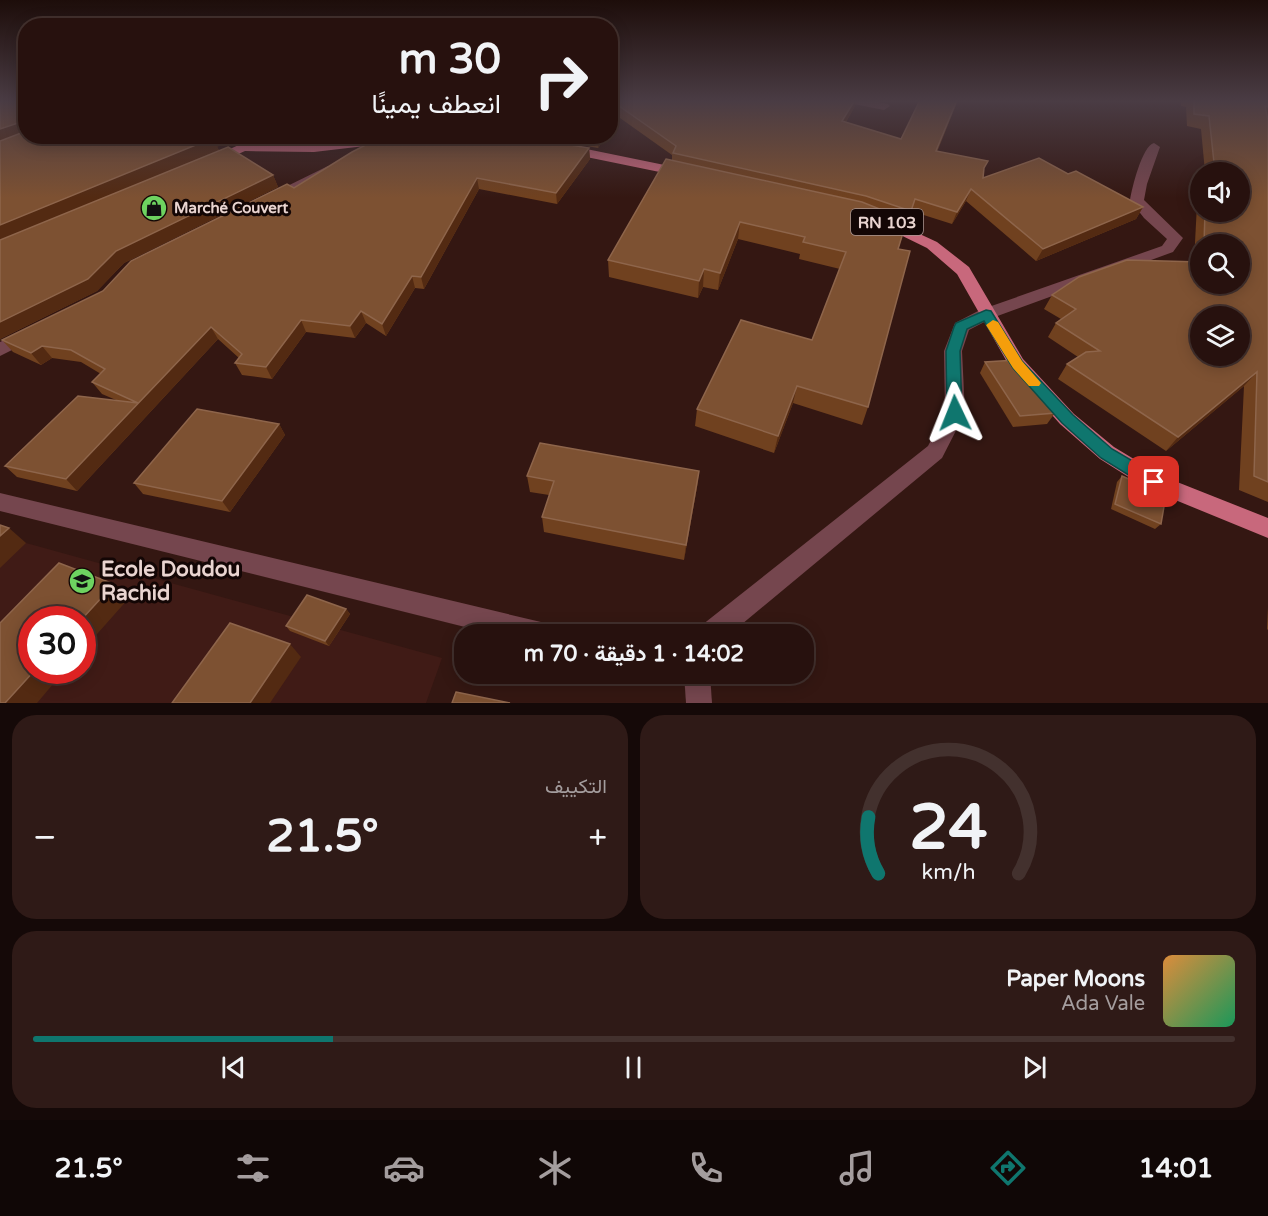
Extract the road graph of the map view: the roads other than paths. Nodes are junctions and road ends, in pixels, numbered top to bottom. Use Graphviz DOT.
graph roads {
  1 [pos="250,144"];
  2 [pos="343,144"];
  3 [pos="380,144"];
  4 [pos="547,146"];
  5 [pos="243,147"];
  6 [pos="1154,147"];
  7 [pos="196,167"];
  8 [pos="704,178"];
  9 [pos="264,201"];
  10 [pos="872,218"];
  11 [pos="986,314"];
  12 [pos="40,330"];
  13 [pos="0,350"];
  14 [pos="0,502"];
  15 [pos="1268,528"];
  16 [pos="500,624"];
  17 [pos="723,624"];
  18 [pos="698,684"];
  19 [pos="699,703"];
  1 -- 5 [label="street"];
  2 -- 5 [label="main road"];
  3 -- 9 [label="street"];
  4 -- 8 [label="main road"];
  5 -- 7 [label="main road"];
  6 -- 11 [label="street"];
  10 -- 11 [label="main road, RN 103"];
  11 -- 15 [label="main road, RN 103"];
  11 -- 17 [label="street"];
  12 -- 13 [label="street"];
  14 -- 16 [label="street"];
  18 -- 19 [label="street"];
}
